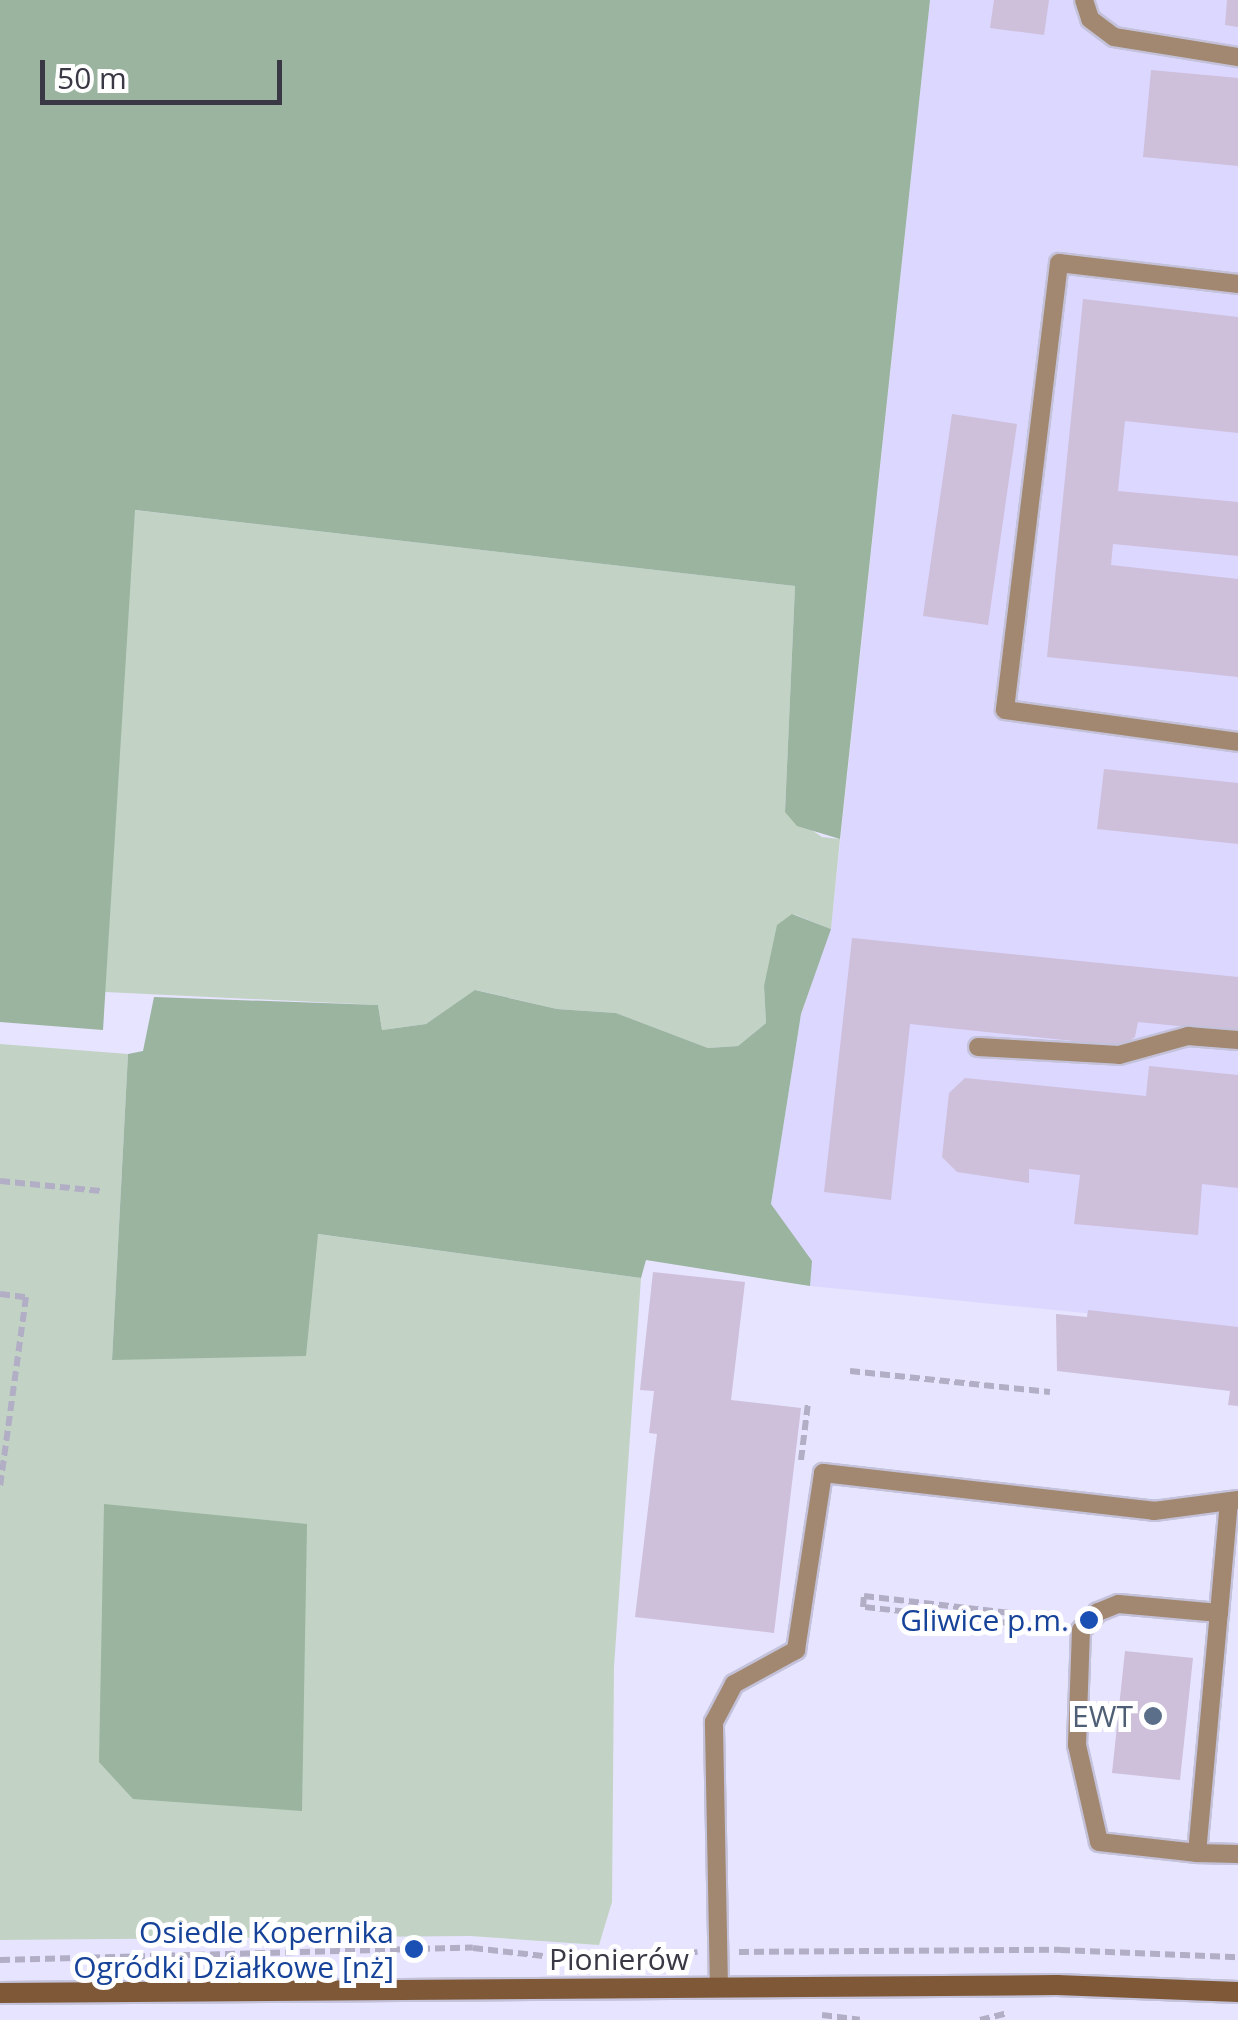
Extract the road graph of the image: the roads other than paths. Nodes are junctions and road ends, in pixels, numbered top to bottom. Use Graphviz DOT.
graph roads {
  1 [pos="1084,0"];
  2 [pos="1238,56"];
  3 [pos="1238,284"];
  4 [pos="1238,742"];
  5 [pos="1238,1040"];
  6 [pos="978,1047"];
  7 [pos="1234,1500"];
  8 [pos="1220,1613"];
  9 [pos="1197,1853"];
  10 [pos="1238,1854"];
  11 [pos="719,1988"];
  12 [pos="1238,1992"];
  13 [pos="0,1994"];
  1 -- 2 [label="lane"];
  3 -- 4 [label="lane"];
  5 -- 6 [label="lane"];
  7 -- 8 [label="lane"];
  7 -- 11 [label="lane"];
  8 -- 9 [label="lane"];
  8 -- 9 [label="lane"];
  9 -- 10 [label="lane"];
  11 -- 12 [label="street, Pionierów"];
  11 -- 13 [label="street, Pionierów"];
}
